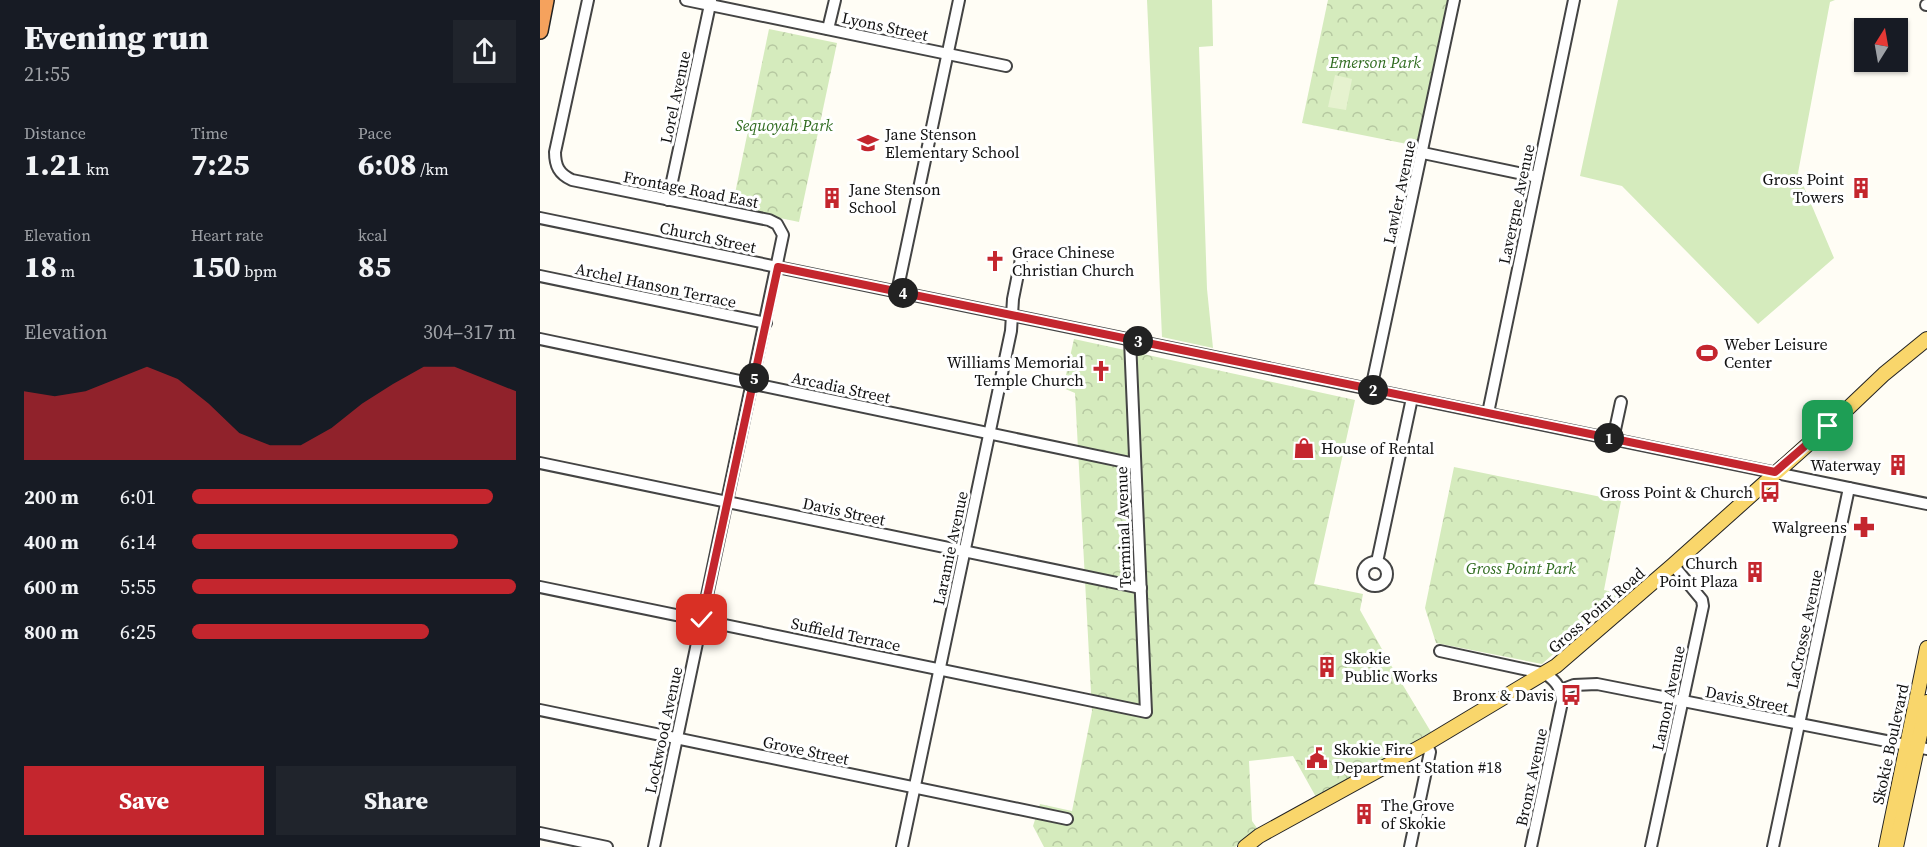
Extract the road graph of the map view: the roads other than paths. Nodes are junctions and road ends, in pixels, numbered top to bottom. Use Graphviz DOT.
graph roads {
  1 [pos="546,0"];
  2 [pos="588,0"];
  3 [pos="686,0"];
  4 [pos="835,0"];
  5 [pos="959,0"];
  6 [pos="1454,0"];
  7 [pos="1574,0"];
  8 [pos="710,2"];
  9 [pos="828,29"];
  10 [pos="540,31"];
  11 [pos="947,54"];
  12 [pos="1006,66"];
  13 [pos="1423,153"];
  14 [pos="1537,177"];
  15 [pos="668,200"];
  16 [pos="540,218"];
  17 [pos="1022,254"];
  18 [pos="778,267"];
  19 [pos="540,276"];
  20 [pos="897,292"];
  21 [pos="1012,315"];
  22 [pos="766,323"];
  23 [pos="540,339"];
  24 [pos="1927,339"];
  25 [pos="1130,340"];
  26 [pos="753,384"];
  27 [pos="1371,389"];
  28 [pos="1412,398"];
  29 [pos="1621,402"];
  30 [pos="1488,413"];
  31 [pos="989,433"];
  32 [pos="1613,439"];
  33 [pos="540,463"];
  34 [pos="1136,464"];
  35 [pos="1775,472"];
  36 [pos="1849,488"];
  37 [pos="728,502"];
  38 [pos="1927,504"];
  39 [pos="964,551"];
  40 [pos="1377,562"];
  41 [pos="1673,565"];
  42 [pos="540,587"];
  43 [pos="1141,588"];
  44 [pos="702,620"];
  45 [pos="1927,648"];
  46 [pos="1440,651"];
  47 [pos="939,669"];
  48 [pos="1546,674"];
  49 [pos="1561,690"];
  50 [pos="1682,701"];
  51 [pos="1927,702"];
  52 [pos="540,710"];
  53 [pos="1146,712"];
  54 [pos="1559,713"];
  55 [pos="1799,724"];
  56 [pos="677,738"];
  57 [pos="1426,744"];
  58 [pos="1917,747"];
  59 [pos="914,787"];
  60 [pos="1067,819"];
  61 [pos="540,833"];
  62 [pos="608,847"];
  63 [pos="654,847"];
  64 [pos="902,847"];
  65 [pos="1245,847"];
  66 [pos="1410,847"];
  67 [pos="1531,847"];
  68 [pos="1652,847"];
  69 [pos="1773,847"];
  70 [pos="1886,847"];
  71 [pos="1896,847"];
  1 -- 10 [label="highway"];
  2 -- 15 [label="street, Frontage Road East"];
  3 -- 8 [label="street, Lyons Street"];
  4 -- 9 [label="street"];
  5 -- 11 [label="street"];
  6 -- 13 [label="street, Lawler Avenue"];
  7 -- 14 [label="street, Lavergne Avenue"];
  8 -- 9 [label="street, Lyons Street"];
  8 -- 15 [label="street, Lorel Avenue"];
  9 -- 11 [label="street, Lyons Street"];
  11 -- 12 [label="street, Lyons Street"];
  11 -- 20 [label="street"];
  13 -- 14 [label="street"];
  13 -- 27 [label="street, Lawler Avenue"];
  14 -- 30 [label="street, Lavergne Avenue"];
  15 -- 18 [label="street, Frontage Road East"];
  16 -- 18 [label="street, Church Street"];
  17 -- 21 [label="street, Laramie Avenue"];
  18 -- 20 [label="street, Church Street"];
  18 -- 22 [label="street, Lockwood Avenue"];
  19 -- 22 [label="street, Archel Hanson Terrace"];
  20 -- 21 [label="street, Church Street"];
  21 -- 25 [label="street, Church Street"];
  21 -- 31 [label="street, Laramie Avenue"];
  22 -- 26 [label="street, Lockwood Avenue"];
  23 -- 26 [label="street, Arcadia Street"];
  24 -- 35 [label="main road, Gross Point Road"];
  25 -- 27 [label="street, Church Street"];
  25 -- 34 [label="street, Terminal Avenue"];
  26 -- 31 [label="street, Arcadia Street"];
  26 -- 37 [label="street, Lockwood Avenue"];
  27 -- 28 [label="street, Church Street"];
  28 -- 30 [label="street, Church Street"];
  28 -- 40 [label="street"];
  29 -- 32 [label="street"];
  30 -- 32 [label="street, Church Street"];
  31 -- 34 [label="street, Arcadia Street"];
  31 -- 39 [label="street, Laramie Avenue"];
  32 -- 35 [label="street, Church Street"];
  33 -- 37 [label="street, Davis Street"];
  34 -- 43 [label="street, Terminal Avenue"];
  35 -- 36 [label="street, Church Street"];
  35 -- 41 [label="main road, Gross Point Road"];
  36 -- 38 [label="street, Church Street"];
  36 -- 55 [label="street, LaCrosse Avenue"];
  37 -- 39 [label="street, Davis Street"];
  37 -- 44 [label="street, Lockwood Avenue"];
  39 -- 43 [label="street, Davis Street"];
  39 -- 47 [label="street, Laramie Avenue"];
  41 -- 48 [label="main road, Gross Point Road"];
  41 -- 50 [label="street, Lamon Avenue"];
  42 -- 44 [label="street, Suffield Terrace"];
  43 -- 53 [label="street, Terminal Avenue"];
  44 -- 47 [label="street, Suffield Terrace"];
  44 -- 56 [label="street, Lockwood Avenue"];
  45 -- 58 [label="main road, Skokie Boulevard"];
  46 -- 48 [label="street"];
  47 -- 53 [label="street, Suffield Terrace"];
  47 -- 59 [label="street, Laramie Avenue"];
  48 -- 49 [label="street"];
  48 -- 54 [label="street, Bronx Avenue"];
  48 -- 57 [label="main road, Gross Point Road"];
  49 -- 50 [label="street, Davis Street"];
  49 -- 54 [label="street, Bronx Avenue"];
  50 -- 55 [label="street, Davis Street"];
  50 -- 68 [label="street, Lamon Avenue"];
  51 -- 58 [label="main road, Skokie Boulevard"];
  52 -- 56 [label="street, Grove Street"];
  54 -- 67 [label="street, Bronx Avenue"];
  55 -- 58 [label="street, Davis Street"];
  55 -- 69 [label="street, LaCrosse Avenue"];
  56 -- 59 [label="street, Grove Street"];
  56 -- 63 [label="street, Lockwood Avenue"];
  57 -- 65 [label="main road, Gross Point Road"];
  57 -- 66 [label="street"];
  58 -- 70 [label="main road, Skokie Boulevard"];
  58 -- 71 [label="main road, Skokie Boulevard"];
  59 -- 60 [label="street, Grove Street"];
  59 -- 64 [label="street, Laramie Avenue"];
  61 -- 62 [label="street"];
}
